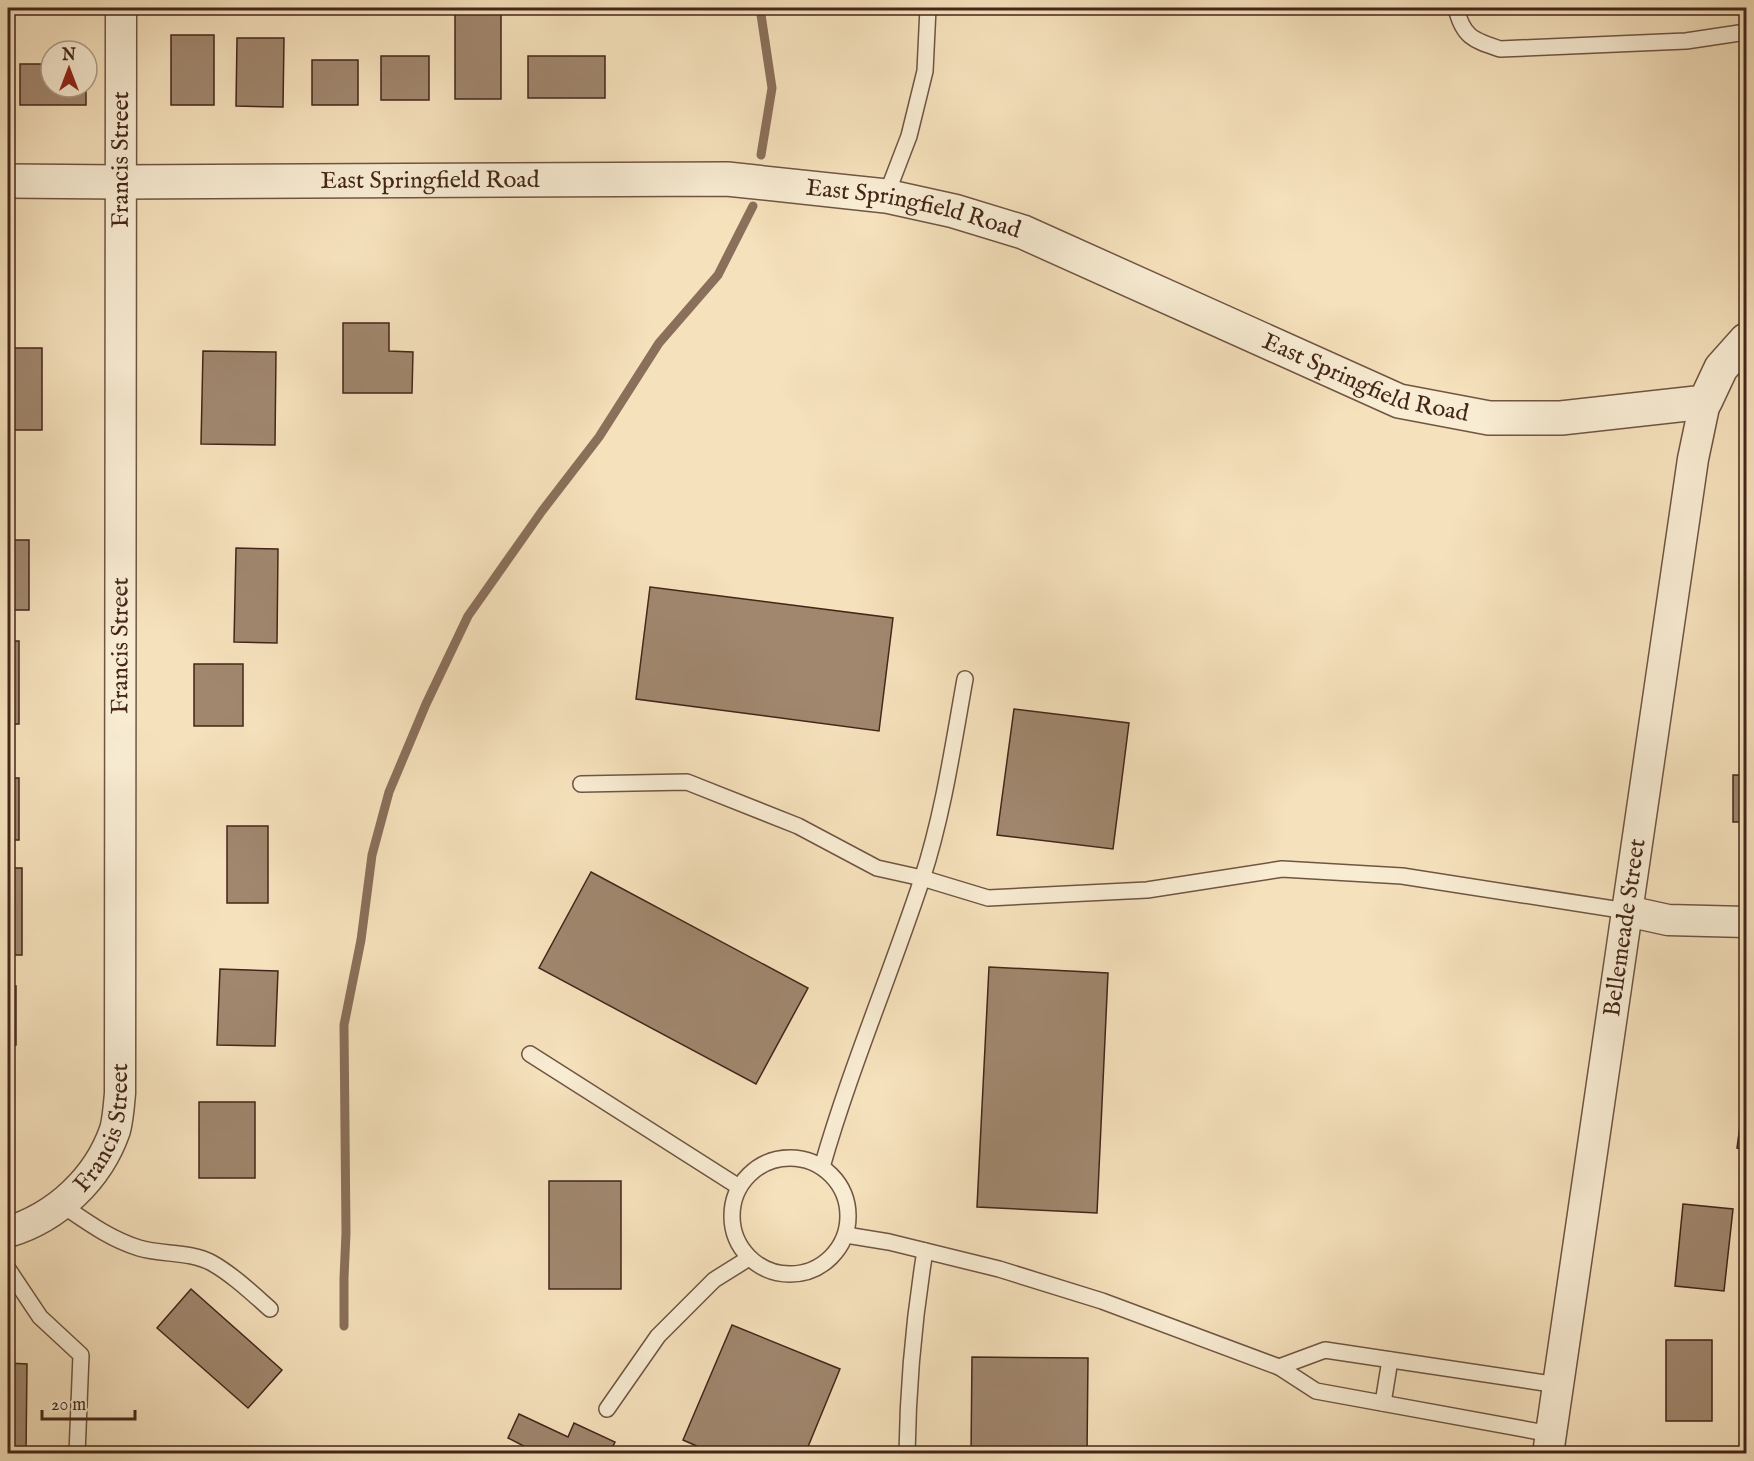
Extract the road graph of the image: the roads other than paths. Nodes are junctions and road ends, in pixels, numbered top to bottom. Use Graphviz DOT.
graph roads {
  1 [pos="122,8"];
  2 [pos="928,8"];
  3 [pos="1456,8"];
  4 [pos="1746,32"];
  5 [pos="8,181"];
  6 [pos="121,182"];
  7 [pos="886,196"];
  8 [pos="1746,340"];
  9 [pos="1705,402"];
  10 [pos="965,680"];
  11 [pos="582,784"];
  12 [pos="922,878"];
  13 [pos="1627,911"];
  14 [pos="1746,922"];
  15 [pos="530,1054"];
  16 [pos="822,1167"];
  17 [pos="739,1187"];
  18 [pos="62,1205"];
  19 [pos="8,1232"];
  20 [pos="846,1235"];
  21 [pos="925,1251"];
  22 [pos="749,1258"];
  23 [pos="8,1269"];
  24 [pos="270,1309"];
  25 [pos="1390,1360"];
  26 [pos="1279,1367"];
  27 [pos="1558,1384"];
  28 [pos="1383,1403"];
  29 [pos="607,1409"];
  30 [pos="1549,1444"];
  31 [pos="77,1454"];
  32 [pos="907,1454"];
  1 -- 6 [label="street, Francis Street"];
  2 -- 7 [label="lane"];
  3 -- 4 [label="lane"];
  5 -- 6 [label="street, East Springfield Road"];
  6 -- 7 [label="street, East Springfield Road"];
  6 -- 18 [label="street, Francis Street"];
  7 -- 9 [label="street, East Springfield Road"];
  8 -- 9 [label="street"];
  9 -- 13 [label="street, Bellemeade Street"];
  10 -- 12 [label="lane"];
  11 -- 12 [label="lane"];
  12 -- 13 [label="lane"];
  12 -- 16 [label="lane"];
  13 -- 14 [label="street"];
  13 -- 27 [label="street, Bellemeade Street"];
  15 -- 17 [label="lane"];
  16 -- 17 [label="lane"];
  16 -- 20 [label="lane"];
  17 -- 22 [label="lane"];
  18 -- 19 [label="street, Francis Street"];
  18 -- 24 [label="lane"];
  20 -- 21 [label="lane"];
  20 -- 22 [label="lane"];
  21 -- 26 [label="lane"];
  21 -- 32 [label="lane"];
  22 -- 29 [label="lane"];
  23 -- 31 [label="lane"];
  25 -- 26 [label="lane"];
  25 -- 27 [label="lane"];
  25 -- 28 [label="lane"];
  26 -- 28 [label="lane"];
  27 -- 30 [label="street, Bellemeade Street"];
  28 -- 30 [label="lane"];
}
